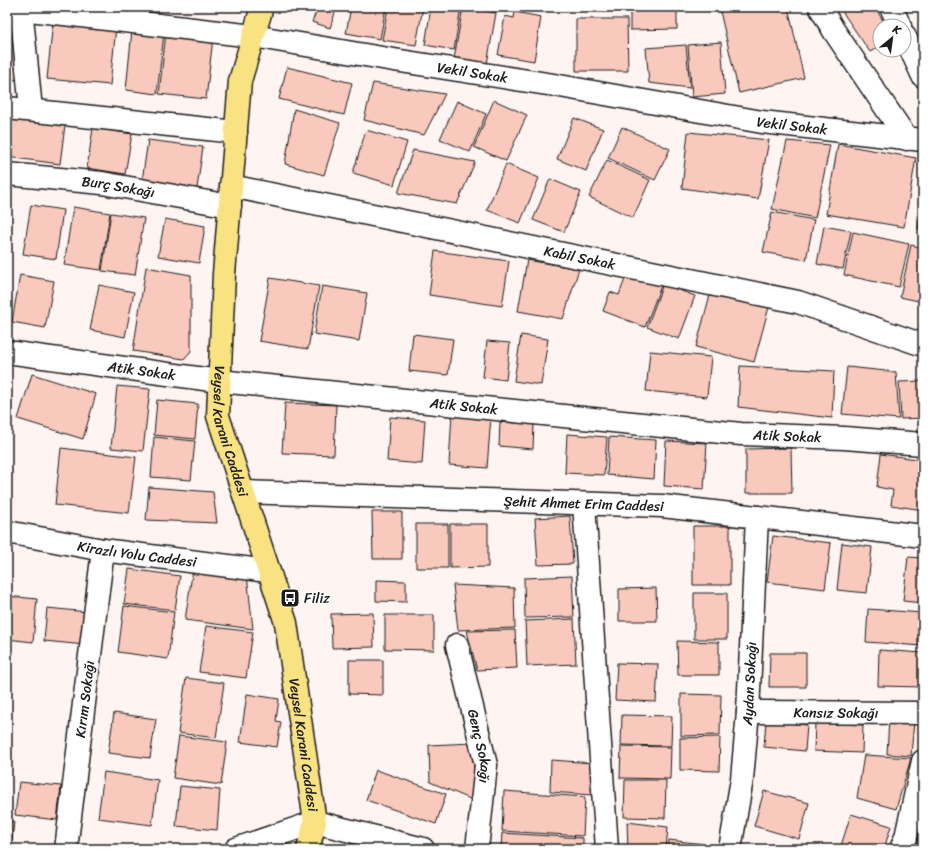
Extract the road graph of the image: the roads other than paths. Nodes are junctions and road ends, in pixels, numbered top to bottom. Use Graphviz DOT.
graph roads {
  1 [pos="262,7"];
  2 [pos="820,7"];
  3 [pos="891,7"];
  4 [pos="21,8"];
  5 [pos="896,18"];
  6 [pos="253,36"];
  7 [pos="912,51"];
  8 [pos="922,71"];
  9 [pos="7,108"];
  10 [pos="31,110"];
  11 [pos="236,132"];
  12 [pos="915,140"];
  13 [pos="7,174"];
  14 [pos="230,196"];
  15 [pos="923,344"];
  16 [pos="7,352"];
  17 [pos="220,381"];
  18 [pos="923,444"];
  19 [pos="243,492"];
  20 [pos="584,504"];
  21 [pos="757,517"];
  22 [pos="7,532"];
  23 [pos="923,536"];
  24 [pos="103,550"];
  25 [pos="268,571"];
  26 [pos="457,645"];
  27 [pos="748,712"];
  28 [pos="923,713"];
  29 [pos="923,761"];
  30 [pos="316,822"];
  31 [pos="66,849"];
  32 [pos="236,849"];
  33 [pos="308,849"];
  34 [pos="423,849"];
  35 [pos="477,849"];
  36 [pos="607,849"];
  37 [pos="730,849"];
  38 [pos="901,849"];
  1 -- 6 [label="main road, Veysel Karani Caddesi"];
  2 -- 12 [label="street"];
  3 -- 5 [label="street"];
  4 -- 6 [label="street, Vekil Sokak"];
  4 -- 10 [label="street"];
  6 -- 11 [label="main road, Veysel Karani Caddesi"];
  6 -- 12 [label="street, Vekil Sokak"];
  7 -- 8 [label="street"];
  9 -- 10 [label="street"];
  10 -- 11 [label="street"];
  11 -- 14 [label="main road, Veysel Karani Caddesi"];
  13 -- 14 [label="street, Burç Sokağı"];
  14 -- 15 [label="street, Kabil Sokak"];
  14 -- 17 [label="main road, Veysel Karani Caddesi"];
  16 -- 17 [label="street, Atik Sokak"];
  17 -- 18 [label="street, Atik Sokak"];
  17 -- 19 [label="main road, Veysel Karani Caddesi"];
  19 -- 20 [label="street, Şehit Ahmet Erim Caddesi"];
  19 -- 25 [label="main road, Veysel Karani Caddesi"];
  20 -- 21 [label="street, Şehit Ahmet Erim Caddesi"];
  20 -- 36 [label="street"];
  21 -- 23 [label="street, Şehit Ahmet Erim Caddesi"];
  21 -- 27 [label="street, Aydan Sokağı"];
  22 -- 24 [label="street, Kirazlı Yolu Caddesi"];
  24 -- 25 [label="street, Kirazlı Yolu Caddesi"];
  24 -- 31 [label="street, Kırım Sokağı"];
  25 -- 30 [label="main road, Veysel Karani Caddesi"];
  26 -- 35 [label="street, Genç Sokağı"];
  27 -- 28 [label="street, Kansız Sokağı"];
  27 -- 37 [label="street, Aydan Sokağı"];
  29 -- 38 [label="street"];
  30 -- 32 [label="street"];
  30 -- 33 [label="main road, Veysel Karani Caddesi"];
  30 -- 34 [label="street"];
}
